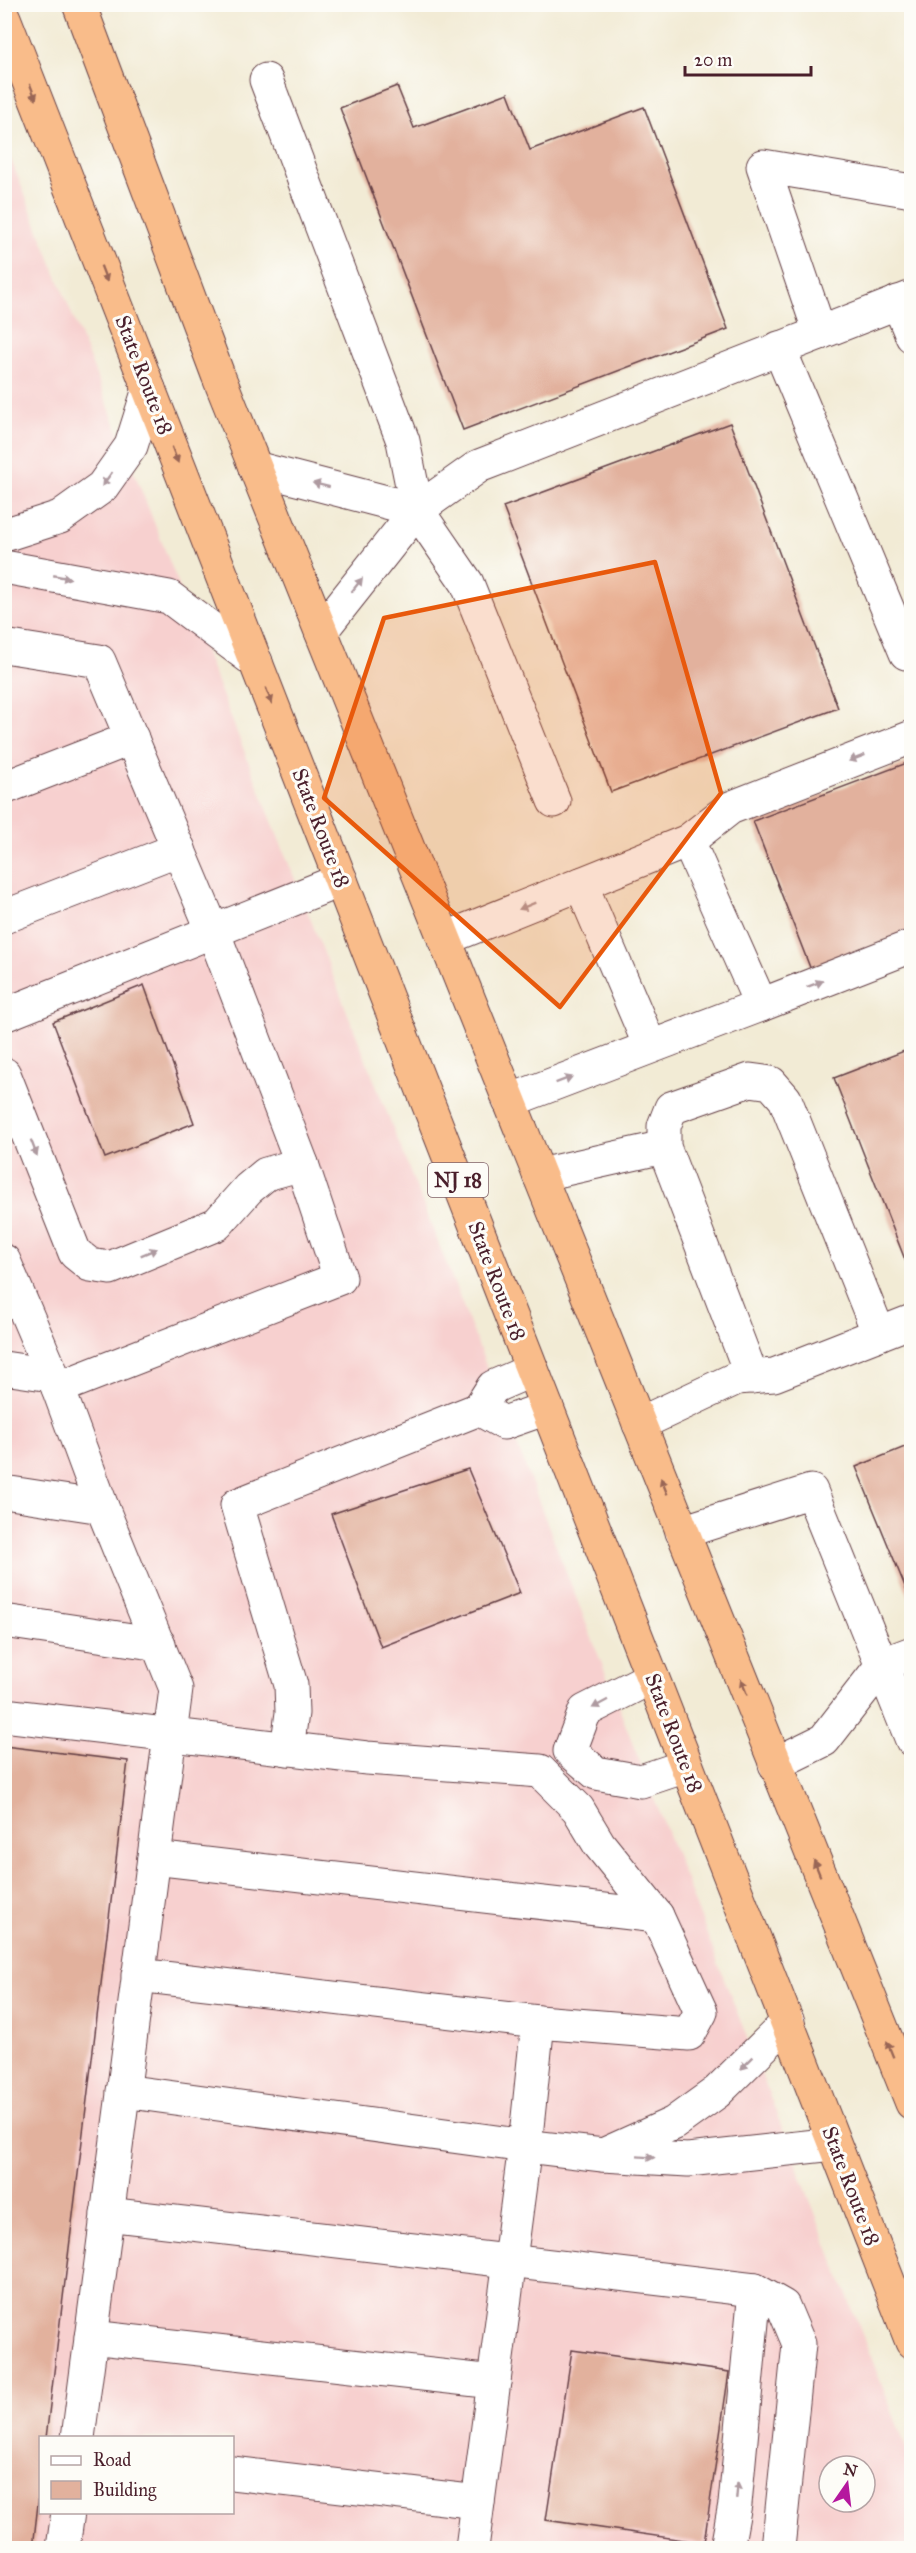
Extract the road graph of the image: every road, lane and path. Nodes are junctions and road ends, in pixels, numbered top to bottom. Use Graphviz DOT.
graph roads {
  1 [pos="79,4"];
  2 [pos="4,18"];
  3 [pos="266,80"];
  4 [pos="912,190"];
  5 [pos="905,299"];
  6 [pos="820,333"];
  7 [pos="912,336"];
  8 [pos="779,348"];
  9 [pos="149,389"];
  10 [pos="255,468"];
  11 [pos="417,510"];
  12 [pos="4,535"];
  13 [pos="4,567"];
  14 [pos="321,632"];
  15 [pos="4,646"];
  16 [pos="912,651"];
  17 [pos="256,662"];
  18 [pos="912,737"];
  19 [pos="132,738"];
  20 [pos="4,789"];
  21 [pos="554,801"];
  22 [pos="688,841"];
  23 [pos="179,849"];
  24 [pos="341,880"];
  25 [pos="581,884"];
  26 [pos="4,917"];
  27 [pos="213,931"];
  28 [pos="444,939"];
  29 [pos="912,946"];
  30 [pos="761,1005"];
  31 [pos="4,1015"];
  32 [pos="650,1046"];
  33 [pos="4,1074"];
  34 [pos="510,1101"];
  35 [pos="664,1148"];
  36 [pos="302,1164"];
  37 [pos="538,1175"];
  38 [pos="4,1261"];
  39 [pos="912,1321"];
  40 [pos="879,1334"];
  41 [pos="4,1368"];
  42 [pos="532,1370"];
  43 [pos="753,1377"];
  44 [pos="54,1381"];
  45 [pos="547,1408"];
  46 [pos="479,1409"];
  47 [pos="639,1424"];
  48 [pos="4,1492"];
  49 [pos="102,1507"];
  50 [pos="682,1532"];
  51 [pos="4,1621"];
  52 [pos="159,1644"];
  53 [pos="897,1659"];
  54 [pos="652,1677"];
  55 [pos="4,1714"];
  56 [pos="170,1736"];
  57 [pos="912,1740"];
  58 [pos="287,1749"];
  59 [pos="570,1751"];
  60 [pos="775,1764"];
  61 [pos="686,1766"];
  62 [pos="540,1771"];
  63 [pos="154,1858"];
  64 [pos="657,1916"];
  65 [pos="138,1975"];
  66 [pos="538,2022"];
  67 [pos="788,2022"];
  68 [pos="123,2091"];
  69 [pos="912,2103"];
  70 [pos="834,2144"];
  71 [pos="525,2146"];
  72 [pos="603,2155"];
  73 [pos="107,2214"];
  74 [pos="510,2261"];
  75 [pos="755,2290"];
  76 [pos="91,2337"];
  77 [pos="912,2342"];
  78 [pos="494,2382"];
  79 [pos="78,2436"];
  80 [pos="234,2473"];
  81 [pos="478,2502"];
  82 [pos="68,2514"];
  83 [pos="63,2548"];
  84 [pos="472,2548"];
  85 [pos="727,2548"];
  86 [pos="778,2548"];
  1 -- 10 [label="highway"];
  2 -- 9 [label="highway, State Route 18 / NJ 18, one-way"];
  3 -- 11 [label="lane"];
  4 -- 6 [label="lane"];
  5 -- 6 [label="lane"];
  5 -- 7 [label="lane"];
  6 -- 8 [label="lane"];
  8 -- 11 [label="lane"];
  8 -- 16 [label="lane"];
  9 -- 12 [label="lane, one-way"];
  9 -- 17 [label="highway, State Route 18 / NJ 18, one-way"];
  11 -- 10 [label="lane, one-way"];
  10 -- 14 [label="highway"];
  14 -- 11 [label="lane, one-way"];
  11 -- 21 [label="lane"];
  13 -- 17 [label="lane, one-way"];
  14 -- 28 [label="highway"];
  15 -- 19 [label="lane"];
  17 -- 24 [label="highway, State Route 18 / NJ 18, one-way"];
  18 -- 22 [label="lane, one-way"];
  19 -- 20 [label="lane"];
  19 -- 23 [label="lane"];
  22 -- 25 [label="lane"];
  22 -- 30 [label="lane"];
  23 -- 26 [label="lane"];
  23 -- 27 [label="lane"];
  24 -- 27 [label="lane"];
  24 -- 42 [label="highway, State Route 18 / NJ 18"];
  25 -- 28 [label="lane, one-way"];
  25 -- 32 [label="lane"];
  27 -- 31 [label="lane"];
  27 -- 36 [label="lane"];
  28 -- 34 [label="highway"];
  30 -- 29 [label="lane, one-way"];
  30 -- 32 [label="lane"];
  34 -- 32 [label="lane, one-way"];
  33 -- 36 [label="lane, one-way"];
  34 -- 37 [label="highway"];
  35 -- 37 [label="lane"];
  35 -- 40 [label="lane"];
  35 -- 43 [label="lane"];
  36 -- 44 [label="lane"];
  37 -- 47 [label="highway"];
  38 -- 44 [label="lane"];
  39 -- 40 [label="lane"];
  40 -- 43 [label="lane"];
  41 -- 44 [label="lane"];
  42 -- 45 [label="highway, State Route 18 / NJ 18"];
  42 -- 46 [label="lane"];
  43 -- 47 [label="lane"];
  44 -- 49 [label="lane"];
  45 -- 46 [label="lane"];
  45 -- 54 [label="highway, State Route 18 / NJ 18"];
  46 -- 58 [label="lane"];
  50 -- 47 [label="highway, one-way"];
  48 -- 49 [label="lane"];
  49 -- 52 [label="lane"];
  50 -- 53 [label="lane"];
  60 -- 50 [label="highway, one-way"];
  51 -- 52 [label="lane"];
  52 -- 56 [label="lane"];
  53 -- 57 [label="lane"];
  53 -- 60 [label="lane"];
  54 -- 59 [label="lane, one-way"];
  54 -- 61 [label="highway, State Route 18 / NJ 18"];
  55 -- 56 [label="lane"];
  56 -- 58 [label="lane"];
  56 -- 63 [label="lane"];
  58 -- 62 [label="lane"];
  59 -- 61 [label="lane"];
  59 -- 62 [label="lane"];
  69 -- 60 [label="highway, one-way"];
  61 -- 67 [label="highway, State Route 18 / NJ 18"];
  62 -- 64 [label="lane"];
  63 -- 64 [label="lane"];
  63 -- 65 [label="lane"];
  64 -- 66 [label="lane"];
  65 -- 66 [label="lane"];
  65 -- 68 [label="lane"];
  66 -- 71 [label="lane"];
  67 -- 70 [label="highway, State Route 18 / NJ 18"];
  67 -- 72 [label="lane, one-way"];
  68 -- 71 [label="lane"];
  68 -- 73 [label="lane"];
  72 -- 70 [label="lane, one-way"];
  70 -- 77 [label="highway, State Route 18 / NJ 18"];
  71 -- 72 [label="lane"];
  71 -- 74 [label="lane"];
  73 -- 74 [label="lane"];
  73 -- 76 [label="lane"];
  74 -- 75 [label="lane"];
  74 -- 78 [label="lane"];
  85 -- 75 [label="lane, one-way"];
  75 -- 86 [label="lane"];
  76 -- 78 [label="lane"];
  76 -- 79 [label="lane"];
  78 -- 81 [label="lane"];
  80 -- 81 [label="lane"];
  81 -- 84 [label="lane"];
  82 -- 83 [label="lane"];
}
